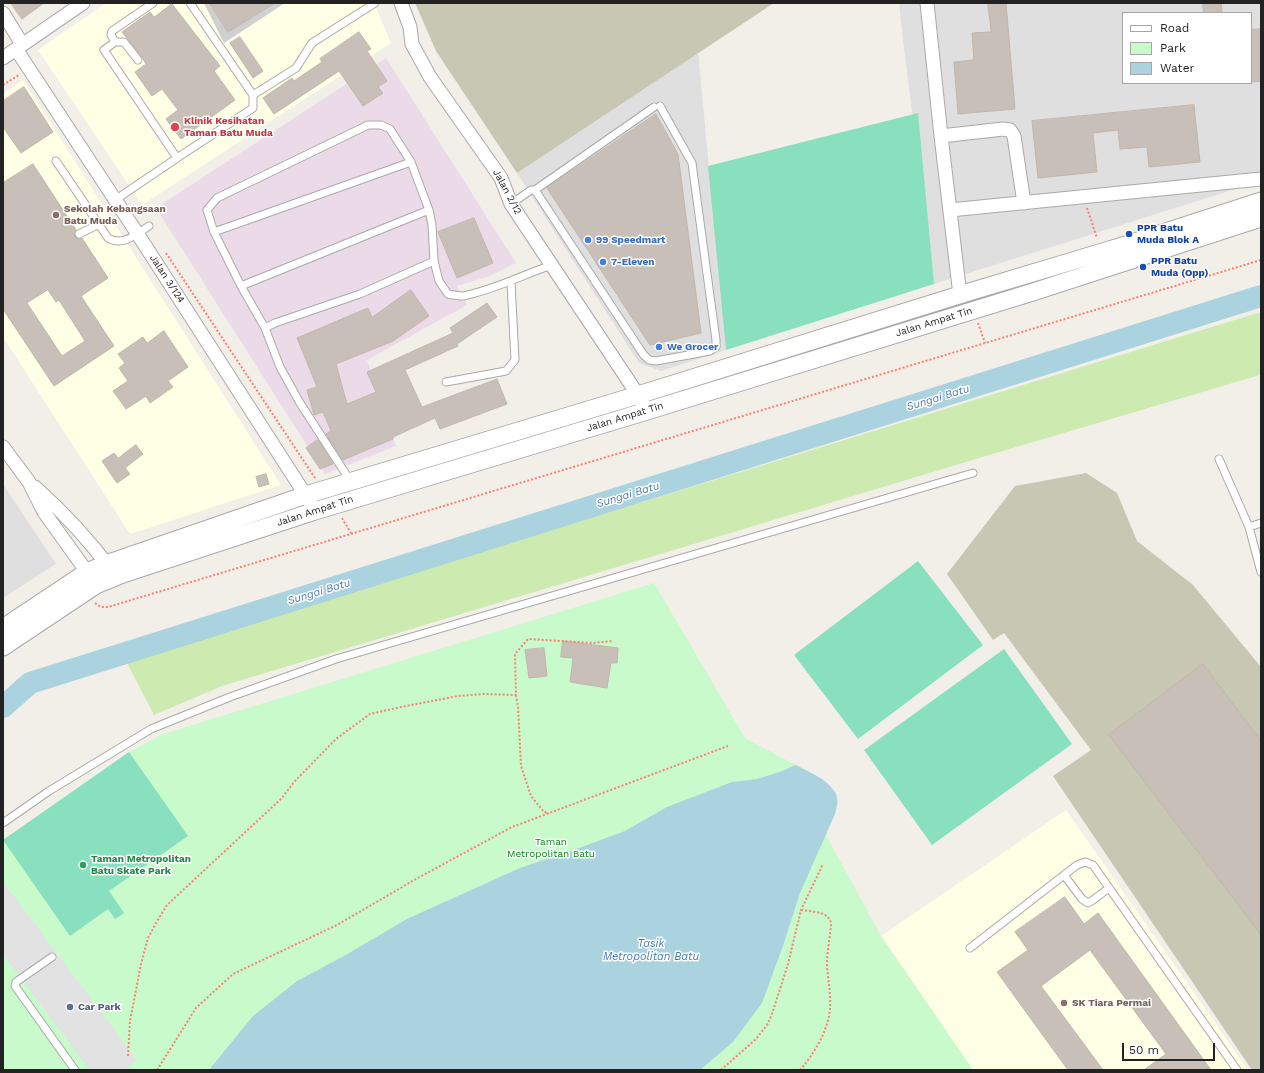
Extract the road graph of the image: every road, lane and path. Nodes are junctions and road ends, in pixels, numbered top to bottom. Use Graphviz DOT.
graph roads {
  1 [pos="83,3"];
  2 [pos="153,3"];
  3 [pos="190,3"];
  4 [pos="375,3"];
  5 [pos="401,3"];
  6 [pos="927,3"];
  7 [pos="3,13"];
  8 [pos="115,42"];
  9 [pos="21,45"];
  10 [pos="3,58"];
  11 [pos="138,60"];
  12 [pos="28,68"];
  13 [pos="3,85"];
  14 [pos="253,95"];
  15 [pos="941,136"];
  16 [pos="177,158"];
  17 [pos="56,161"];
  18 [pos="411,162"];
  19 [pos="1261,179"];
  20 [pos="535,190"];
  21 [pos="1084,197"];
  22 [pos="115,200"];
  23 [pos="1261,201"];
  24 [pos="1024,203"];
  25 [pos="511,204"];
  26 [pos="429,210"];
  27 [pos="950,210"];
  28 [pos="1261,218"];
  29 [pos="99,224"];
  30 [pos="148,226"];
  31 [pos="214,232"];
  32 [pos="79,234"];
  33 [pos="138,234"];
  34 [pos="1098,241"];
  35 [pos="1261,260"];
  36 [pos="434,261"];
  37 [pos="552,265"];
  38 [pos="511,282"];
  39 [pos="241,286"];
  40 [pos="1033,292"];
  41 [pos="960,295"];
  42 [pos="978,322"];
  43 [pos="265,328"];
  44 [pos="985,343"];
  45 [pos="446,382"];
  46 [pos="638,395"];
  47 [pos="647,411"];
  48 [pos="3,447"];
  49 [pos="1219,459"];
  50 [pos="973,473"];
  51 [pos="29,482"];
  52 [pos="351,482"];
  53 [pos="306,495"];
  54 [pos="315,511"];
  55 [pos="1261,523"];
  56 [pos="1249,527"];
  57 [pos="111,570"];
  58 [pos="1261,572"];
  59 [pos="90,583"];
  60 [pos="3,628"];
  61 [pos="613,641"];
  62 [pos="3,648"];
  63 [pos="516,695"];
  64 [pos="728,746"];
  65 [pos="550,813"];
  66 [pos="3,823"];
  67 [pos="823,864"];
  68 [pos="1064,875"];
  69 [pos="1109,888"];
  70 [pos="801,910"];
  71 [pos="970,948"];
  72 [pos="52,957"];
  73 [pos="128,1056"];
  74 [pos="75,1070"];
  75 [pos="157,1070"];
  76 [pos="721,1070"];
  77 [pos="800,1070"];
  78 [pos="1236,1070"];
  1 -- 9 [label="street"];
  2 -- 8 [label="lane"];
  3 -- 14 [label="lane"];
  4 -- 14 [label="lane"];
  5 -- 25 [label="street, Jalan 2/12"];
  6 -- 15 [label="street"];
  7 -- 9 [label="street, Jalan 3/124"];
  8 -- 11 [label="lane"];
  8 -- 16 [label="lane"];
  9 -- 10 [label="street"];
  9 -- 12 [label="street, Jalan 3/124"];
  12 -- 13 [label="path"];
  12 -- 22 [label="street, Jalan 3/124"];
  14 -- 16 [label="lane"];
  15 -- 24 [label="street"];
  15 -- 27 [label="street"];
  16 -- 22 [label="lane"];
  17 -- 29 [label="lane"];
  18 -- 26 [label="lane"];
  18 -- 31 [label="lane"];
  18 -- 31 [label="lane"];
  19 -- 21 [label="street"];
  20 -- 20 [label="lane"];
  20 -- 25 [label="lane"];
  21 -- 24 [label="street"];
  21 -- 34 [label="path"];
  22 -- 33 [label="street, Jalan 3/124"];
  23 -- 41 [label="street, Jalan Ampat Tin"];
  24 -- 27 [label="street"];
  25 -- 37 [label="street, Jalan 2/12"];
  26 -- 36 [label="lane"];
  26 -- 39 [label="lane"];
  27 -- 41 [label="street"];
  28 -- 40 [label="street, Jalan Ampat Tin"];
  29 -- 32 [label="lane"];
  29 -- 33 [label="lane"];
  30 -- 33 [label="lane"];
  31 -- 39 [label="lane"];
  33 -- 53 [label="street, Jalan 3/124"];
  35 -- 44 [label="path"];
  36 -- 38 [label="lane"];
  36 -- 43 [label="lane"];
  37 -- 38 [label="lane"];
  37 -- 46 [label="street, Jalan 2/12"];
  38 -- 45 [label="lane"];
  39 -- 43 [label="lane"];
  40 -- 41 [label="street"];
  40 -- 47 [label="street, Jalan Ampat Tin"];
  41 -- 46 [label="street, Jalan Ampat Tin"];
  42 -- 44 [label="path"];
  43 -- 52 [label="lane"];
  44 -- 59 [label="path"];
  46 -- 47 [label="street, Jalan 2/12"];
  46 -- 52 [label="street, Jalan Ampat Tin"];
  47 -- 54 [label="street, Jalan Ampat Tin"];
  48 -- 51 [label="street"];
  49 -- 56 [label="lane"];
  50 -- 66 [label="lane"];
  51 -- 57 [label="street"];
  51 -- 59 [label="street"];
  52 -- 53 [label="street, Jalan Ampat Tin"];
  53 -- 54 [label="street, Jalan 3/124"];
  53 -- 57 [label="street, Jalan Ampat Tin"];
  54 -- 57 [label="street, Jalan Ampat Tin"];
  55 -- 56 [label="lane"];
  56 -- 58 [label="lane"];
  57 -- 59 [label="street, Jalan Ampat Tin"];
  59 -- 60 [label="street, Jalan Ampat Tin"];
  59 -- 62 [label="street, Jalan Ampat Tin"];
  61 -- 63 [label="path"];
  63 -- 65 [label="path"];
  63 -- 73 [label="path"];
  64 -- 65 [label="path"];
  65 -- 75 [label="path"];
  67 -- 70 [label="path"];
  68 -- 69 [label="lane"];
  68 -- 69 [label="lane"];
  68 -- 71 [label="lane"];
  69 -- 78 [label="lane"];
  70 -- 76 [label="path"];
  70 -- 77 [label="path"];
  72 -- 74 [label="lane"];
}
